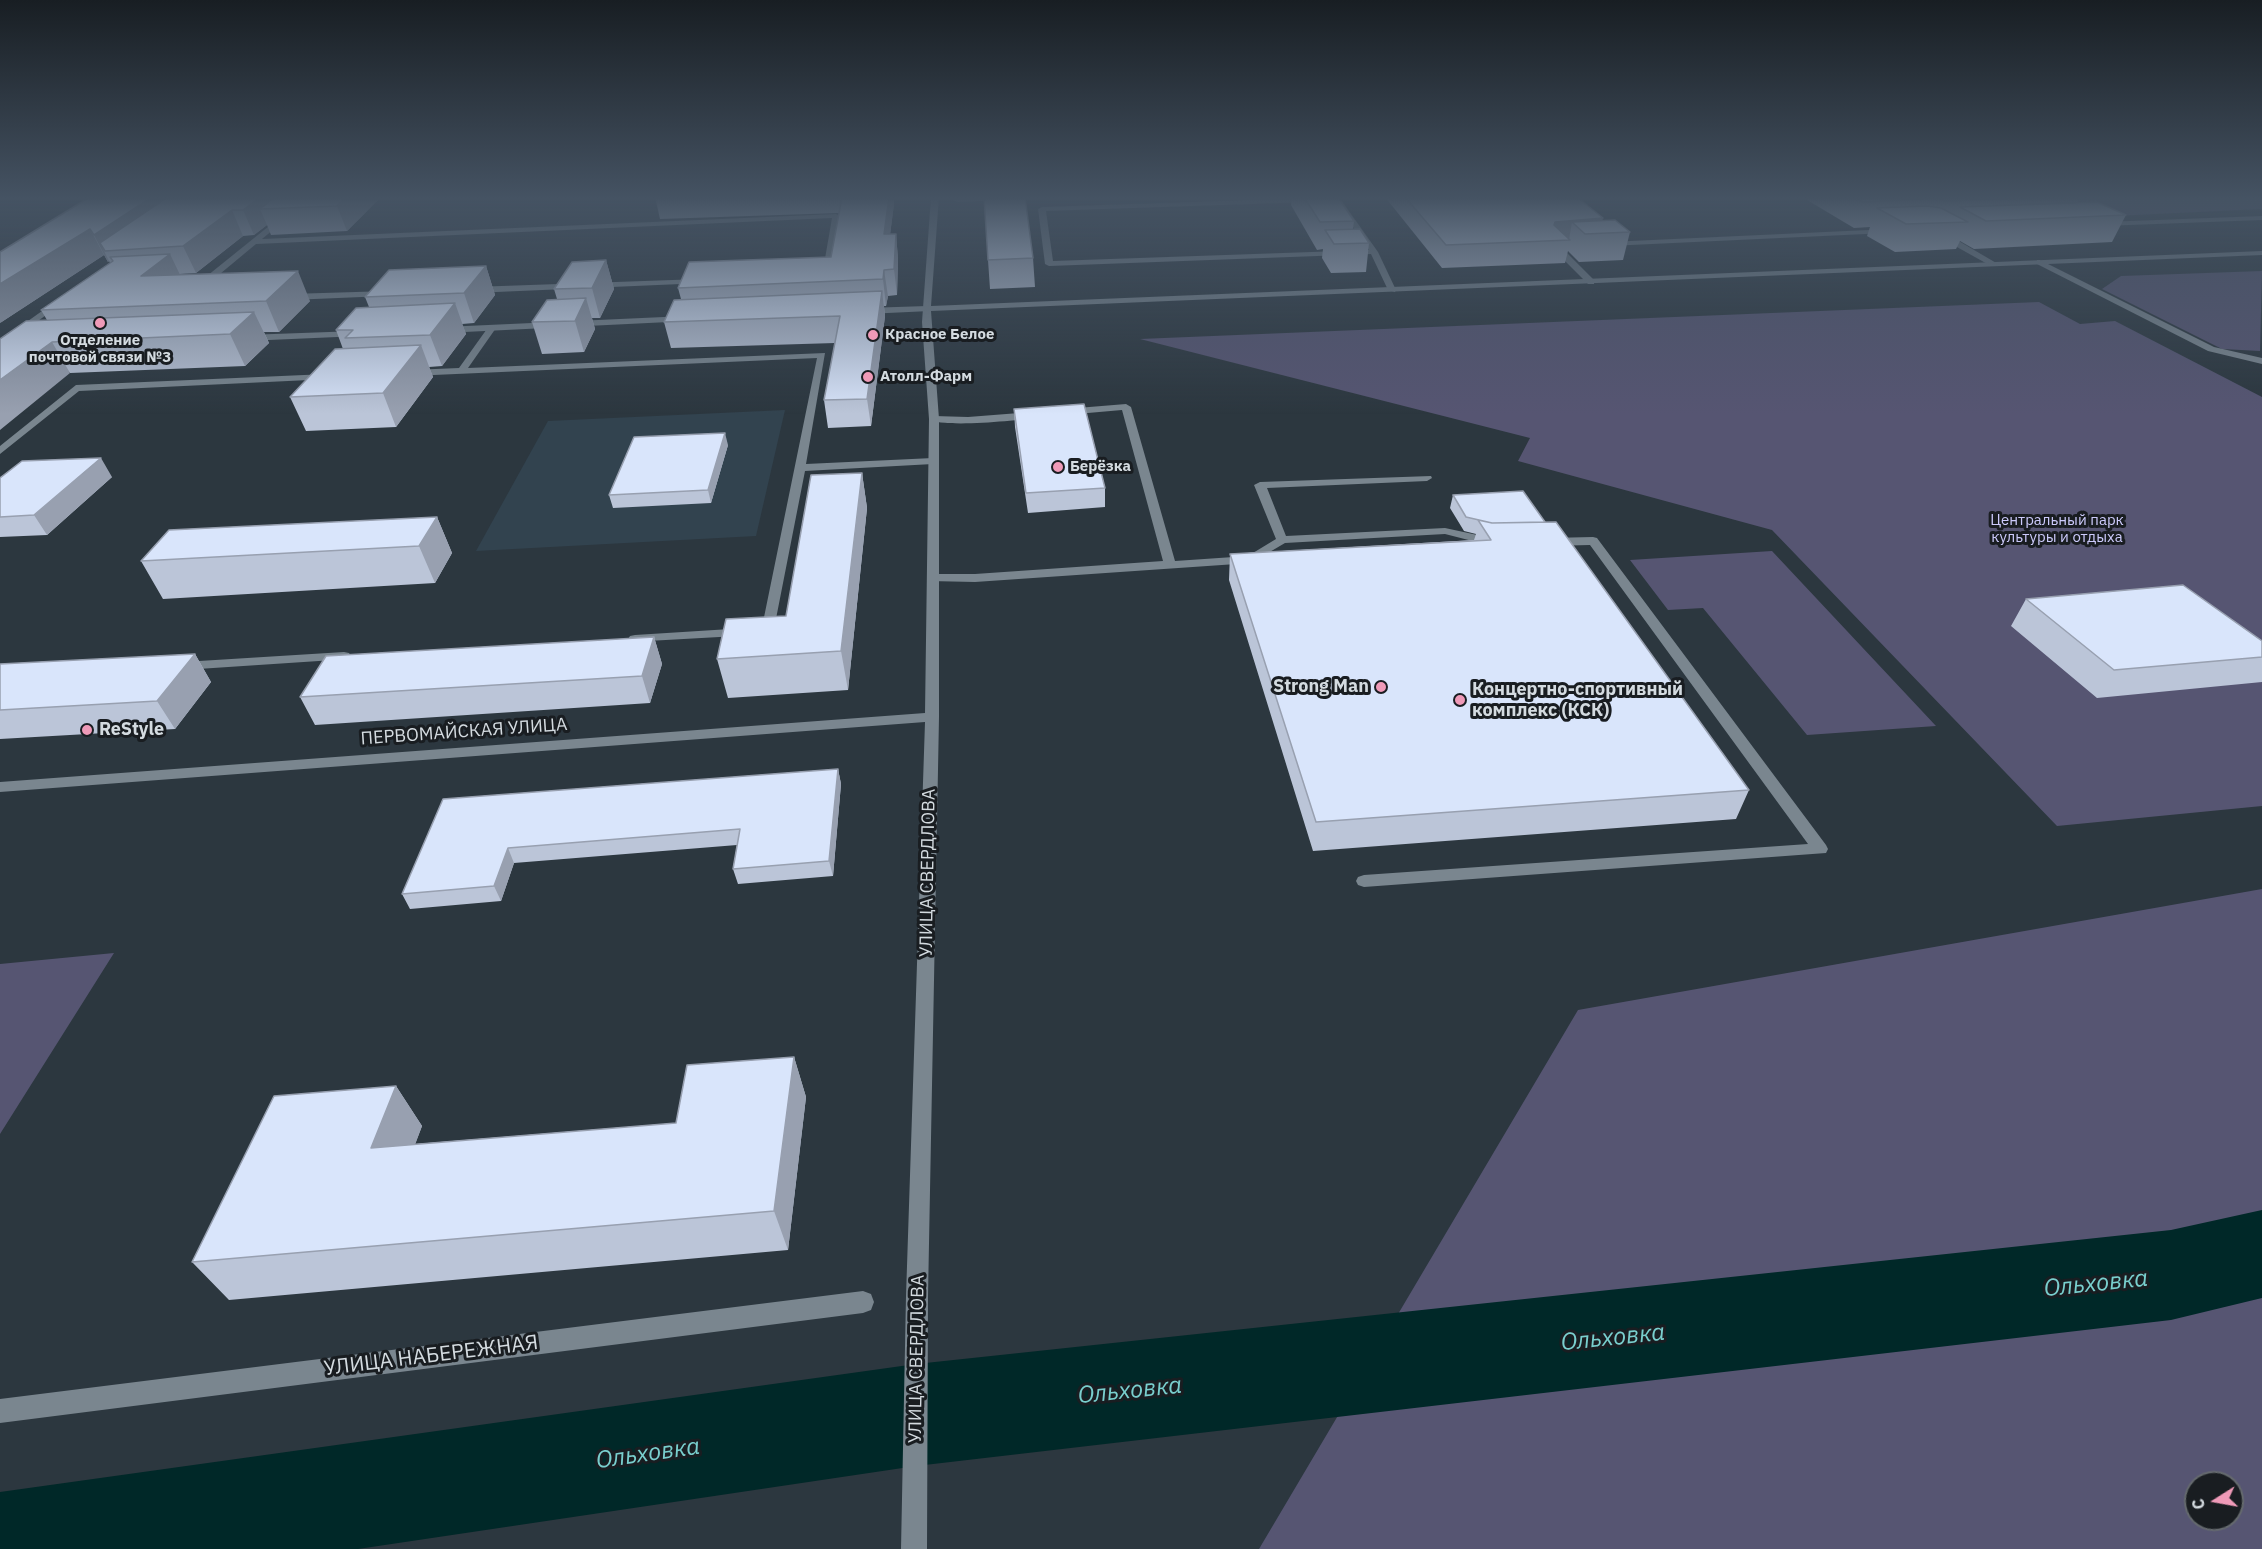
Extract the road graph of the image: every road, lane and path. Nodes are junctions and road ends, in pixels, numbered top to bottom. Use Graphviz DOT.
graph roads {
  1 [pos="220,269"];
  2 [pos="828,269"];
  3 [pos="930,269"];
  4 [pos="1382,269"];
  5 [pos="1578,269"];
  6 [pos="1876,269"];
  7 [pos="2054,269"];
  8 [pos="211,277"];
  9 [pos="815,277"];
  10 [pos="199,278"];
  11 [pos="708,281"];
  12 [pos="1591,282"];
  13 [pos="196,289"];
  14 [pos="469,290"];
  15 [pos="1392,290"];
  16 [pos="397,293"];
  17 [pos="68,296"];
  18 [pos="277,298"];
  19 [pos="927,309"];
  20 [pos="853,311"];
  21 [pos="702,318"];
  22 [pos="492,328"];
  23 [pos="433,330"];
  24 [pos="373,333"];
  25 [pos="231,339"];
  26 [pos="3,348"];
  27 [pos="2262,361"];
  28 [pos="462,370"];
  29 [pos="403,373"];
  30 [pos="333,376"];
  31 [pos="934,419"];
  32 [pos="0,451"];
  33 [pos="933,461"];
  34 [pos="800,468"];
  35 [pos="1427,478"];
  36 [pos="1282,540"];
  37 [pos="1510,542"];
  38 [pos="1534,542"];
  39 [pos="1170,564"];
  40 [pos="933,578"];
  41 [pos="626,639"];
  42 [pos="354,656"];
  43 [pos="165,667"];
  44 [pos="932,717"];
  45 [pos="0,787"];
  46 [pos="1364,881"];
  47 [pos="863,1302"];
  48 [pos="0,1411"];
  49 [pos="914,1546"];
  1 -- 8 [label="main road"];
  2 -- 9 [label="main road"];
  3 -- 19 [label="main road, УЛИЦА СВЕРДЛОВА"];
  4 -- 15 [label="main road"];
  5 -- 12 [label="main road"];
  6 -- 12 [label="main road"];
  7 -- 27 [label="main road"];
  8 -- 10 [label="main road"];
  8 -- 13 [label="main road"];
  11 -- 14 [label="main road"];
  12 -- 15 [label="main road"];
  15 -- 19 [label="main road"];
  16 -- 18 [label="main road"];
  17 -- 26 [label="main road"];
  19 -- 20 [label="main road"];
  19 -- 31 [label="main road, УЛИЦА СВЕРДЛОВА"];
  21 -- 22 [label="main road"];
  22 -- 23 [label="main road"];
  22 -- 28 [label="main road"];
  24 -- 25 [label="main road"];
  28 -- 29 [label="main road"];
  28 -- 34 [label="main road"];
  30 -- 32 [label="main road"];
  31 -- 33 [label="main road, УЛИЦА СВЕРДЛОВА"];
  31 -- 39 [label="main road"];
  33 -- 34 [label="main road"];
  33 -- 40 [label="main road, УЛИЦА СВЕРДЛОВА"];
  34 -- 41 [label="main road"];
  35 -- 36 [label="main road"];
  36 -- 37 [label="main road"];
  36 -- 39 [label="main road"];
  38 -- 46 [label="main road"];
  39 -- 40 [label="main road"];
  40 -- 44 [label="main road, УЛИЦА СВЕРДЛОВА"];
  42 -- 43 [label="main road"];
  44 -- 45 [label="main road, ПЕРВОМАЙСКАЯ УЛИЦА"];
  44 -- 49 [label="main road, УЛИЦА СВЕРДЛОВА"];
  47 -- 48 [label="main road, УЛИЦА НАБЕРЕЖНАЯ"];
}
